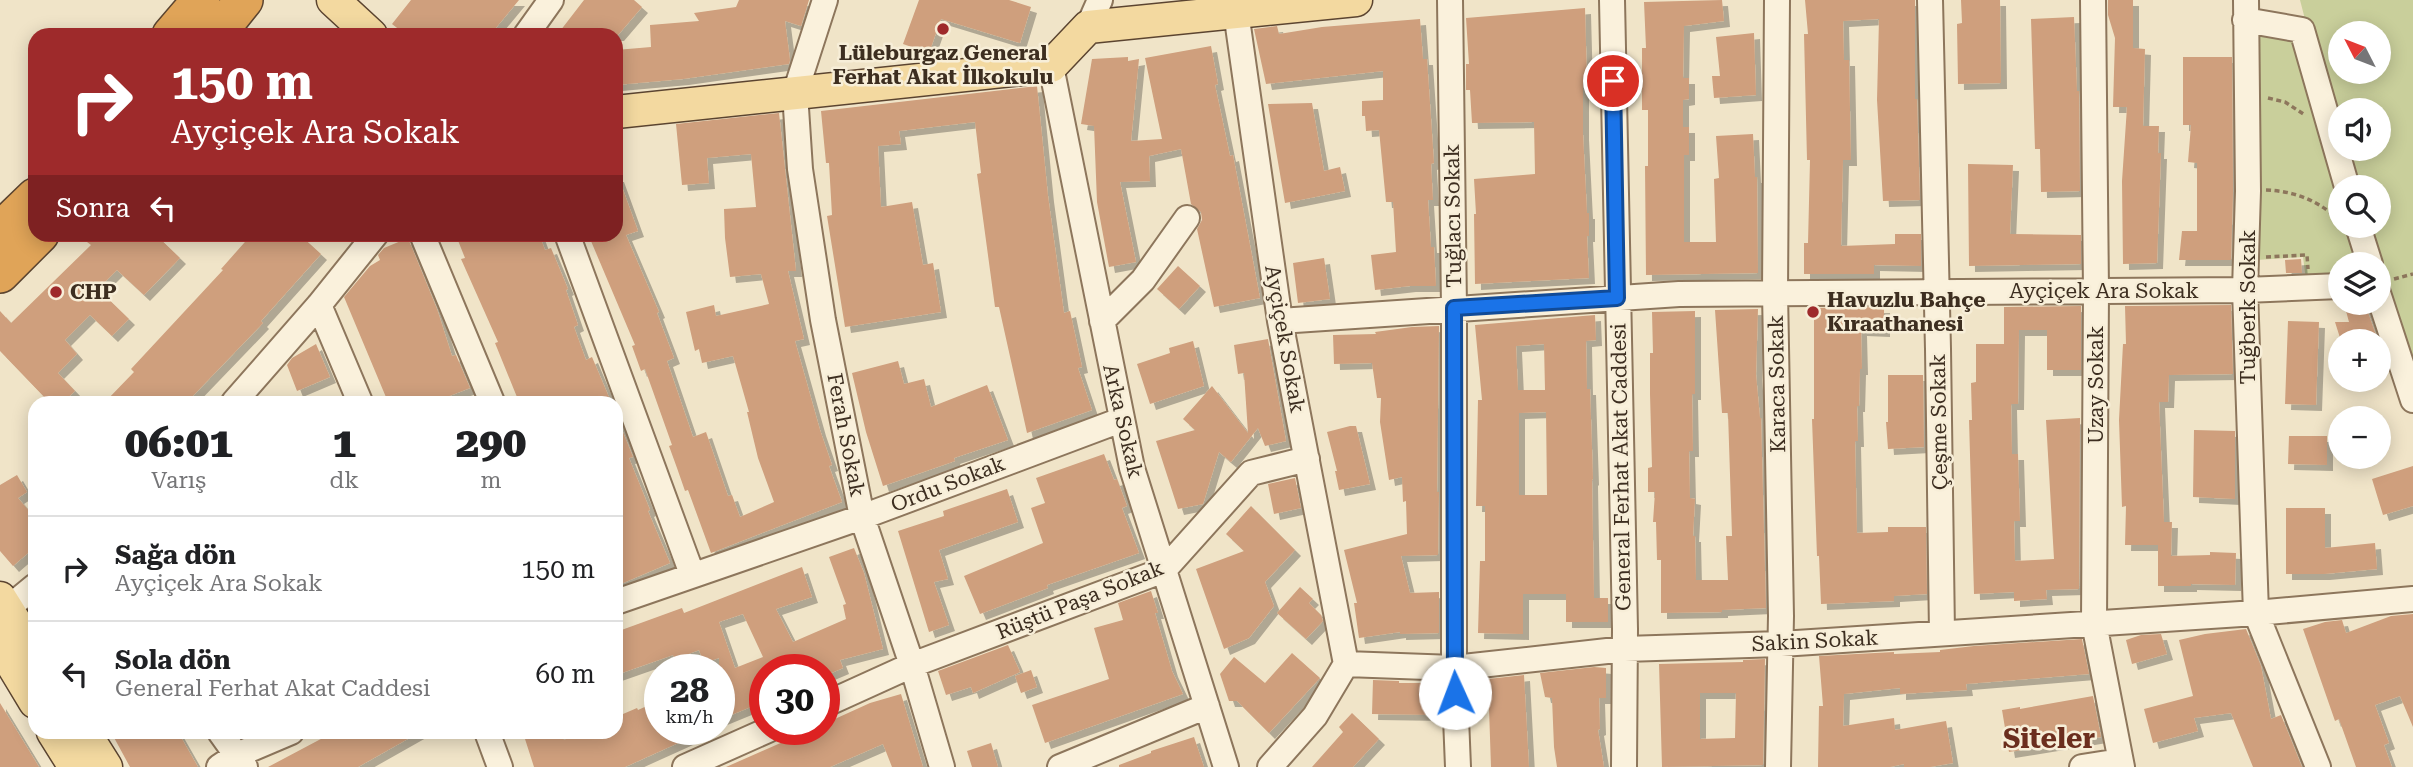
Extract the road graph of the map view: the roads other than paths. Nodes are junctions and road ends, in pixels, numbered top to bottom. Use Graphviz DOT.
graph roads {
  1 [pos="201,0"];
  2 [pos="244,0"];
  3 [pos="333,0"];
  4 [pos="551,0"];
  5 [pos="825,0"];
  6 [pos="1356,0"];
  7 [pos="1450,0"];
  8 [pos="1612,0"];
  9 [pos="1777,0"];
  10 [pos="1930,0"];
  11 [pos="2093,0"];
  12 [pos="2246,10"];
  13 [pos="1236,12"];
  14 [pos="1094,13"];
  15 [pos="177,28"];
  16 [pos="222,28"];
  17 [pos="363,28"];
  18 [pos="531,28"];
  19 [pos="1051,66"];
  20 [pos="795,93"];
  21 [pos="623,111"];
  22 [pos="2344,175"];
  23 [pos="28,204"];
  24 [pos="1187,218"];
  25 [pos="0,231"];
  26 [pos="32,242"];
  27 [pos="370,242"];
  28 [pos="425,242"];
  29 [pos="570,242"];
  30 [pos="0,274"];
  31 [pos="2328,287"];
  32 [pos="2245,290"];
  33 [pos="2096,291"];
  34 [pos="1775,292"];
  35 [pos="1937,292"];
  36 [pos="1617,298"];
  37 [pos="319,306"];
  38 [pos="1454,308"];
  39 [pos="2391,314"];
  40 [pos="1101,321"];
  41 [pos="1280,321"];
  42 [pos="239,396"];
  43 [pos="357,396"];
  44 [pos="490,396"];
  45 [pos="2413,400"];
  46 [pos="1121,420"];
  47 [pos="1307,459"];
  48 [pos="862,517"];
  49 [pos="1164,570"];
  50 [pos="692,574"];
  51 [pos="28,590"];
  52 [pos="2413,598"];
  53 [pos="623,599"];
  54 [pos="2,607"];
  55 [pos="2256,613"];
  56 [pos="2094,623"];
  57 [pos="1942,633"];
  58 [pos="0,644"];
  59 [pos="28,644"];
  60 [pos="1781,644"];
  61 [pos="1625,649"];
  62 [pos="1346,664"];
  63 [pos="912,665"];
  64 [pos="1454,668"];
  65 [pos="28,690"];
  66 [pos="840,698"];
  67 [pos="1207,706"];
  68 [pos="749,738"];
  69 [pos="57,739"];
  70 [pos="88,739"];
  71 [pos="223,739"];
  72 [pos="278,739"];
  73 [pos="489,739"];
  74 [pos="234,763"];
  75 [pos="2121,764"];
  76 [pos="75,767"];
  77 [pos="106,767"];
  78 [pos="500,767"];
  79 [pos="685,767"];
  80 [pos="942,767"];
  81 [pos="1060,767"];
  82 [pos="1226,767"];
  83 [pos="1270,767"];
  84 [pos="1458,767"];
  85 [pos="1624,767"];
  86 [pos="1778,767"];
  87 [pos="2082,767"];
  88 [pos="2318,767"];
  1 -- 15 [label="highway"];
  2 -- 16 [label="highway"];
  3 -- 17 [label="main road"];
  4 -- 18 [label="street"];
  5 -- 20 [label="street"];
  6 -- 13 [label="main road"];
  7 -- 38 [label="street, Tuğlacı Sokak"];
  8 -- 36 [label="street, General Ferhat Akat Caddesi"];
  9 -- 34 [label="street, Karaca Sokak"];
  10 -- 35 [label="street, Çeşme Sokak"];
  11 -- 33 [label="street, Uzay Sokak"];
  12 -- 22 [label="street"];
  12 -- 32 [label="street, Tuğberk Sokak"];
  13 -- 14 [label="main road"];
  13 -- 41 [label="street, Ayçiçek Sokak"];
  14 -- 19 [label="main road"];
  19 -- 20 [label="main road"];
  19 -- 40 [label="street, Arka Sokak"];
  20 -- 21 [label="main road"];
  20 -- 48 [label="street, Ferah Sokak"];
  23 -- 25 [label="highway"];
  24 -- 40 [label="street"];
  26 -- 30 [label="highway"];
  27 -- 37 [label="street"];
  28 -- 44 [label="street"];
  29 -- 50 [label="street"];
  31 -- 32 [label="street, Ayçiçek Ara Sokak"];
  32 -- 33 [label="street, Ayçiçek Ara Sokak"];
  32 -- 55 [label="street, Tuğberk Sokak"];
  33 -- 35 [label="street, Ayçiçek Ara Sokak"];
  33 -- 56 [label="street, Uzay Sokak"];
  34 -- 35 [label="street, Ayçiçek Ara Sokak"];
  34 -- 36 [label="street, Ayçiçek Ara Sokak"];
  34 -- 60 [label="street, Karaca Sokak"];
  35 -- 57 [label="street, Çeşme Sokak"];
  36 -- 38 [label="street, Ayçiçek Ara Sokak"];
  36 -- 61 [label="street, General Ferhat Akat Caddesi"];
  37 -- 42 [label="street"];
  37 -- 43 [label="street"];
  38 -- 41 [label="street, Ayçiçek Ara Sokak"];
  38 -- 64 [label="street, Tuğlacı Sokak"];
  39 -- 45 [label="street"];
  40 -- 46 [label="street, Arka Sokak"];
  41 -- 47 [label="street, Ayçiçek Sokak"];
  46 -- 48 [label="street, Ordu Sokak"];
  46 -- 49 [label="street, Arka Sokak"];
  47 -- 49 [label="street, Rüştü Paşa Sokak"];
  47 -- 62 [label="street, Ayçiçek Sokak"];
  48 -- 50 [label="street, Ordu Sokak"];
  48 -- 63 [label="street, Ferah Sokak"];
  49 -- 63 [label="street, Rüştü Paşa Sokak"];
  49 -- 67 [label="street, Arka Sokak"];
  50 -- 53 [label="street, Ordu Sokak"];
  51 -- 54 [label="street"];
  52 -- 55 [label="street, Sakin Sokak"];
  54 -- 59 [label="main road"];
  55 -- 56 [label="street, Sakin Sokak"];
  55 -- 88 [label="street, Tuğberk Sokak"];
  56 -- 57 [label="street, Sakin Sokak"];
  56 -- 75 [label="street, Uzay Sokak"];
  57 -- 60 [label="street, Sakin Sokak"];
  58 -- 65 [label="main road"];
  60 -- 61 [label="street, Sakin Sokak"];
  60 -- 86 [label="street, Karaca Sokak"];
  61 -- 64 [label="street, Sakin Sokak"];
  61 -- 85 [label="street, General Ferhat Akat Caddesi"];
  62 -- 64 [label="street, Sakin Sokak"];
  62 -- 83 [label="street"];
  63 -- 66 [label="street, Rüştü Paşa Sokak"];
  63 -- 80 [label="street, Ferah Sokak"];
  64 -- 84 [label="street, Tuğlacı Sokak"];
  67 -- 81 [label="street"];
  67 -- 82 [label="street, Arka Sokak"];
  68 -- 79 [label="street"];
  69 -- 76 [label="main road"];
  70 -- 77 [label="main road"];
  71 -- 74 [label="street"];
  72 -- 74 [label="street"];
  73 -- 78 [label="street"];
  75 -- 87 [label="street"];
}
